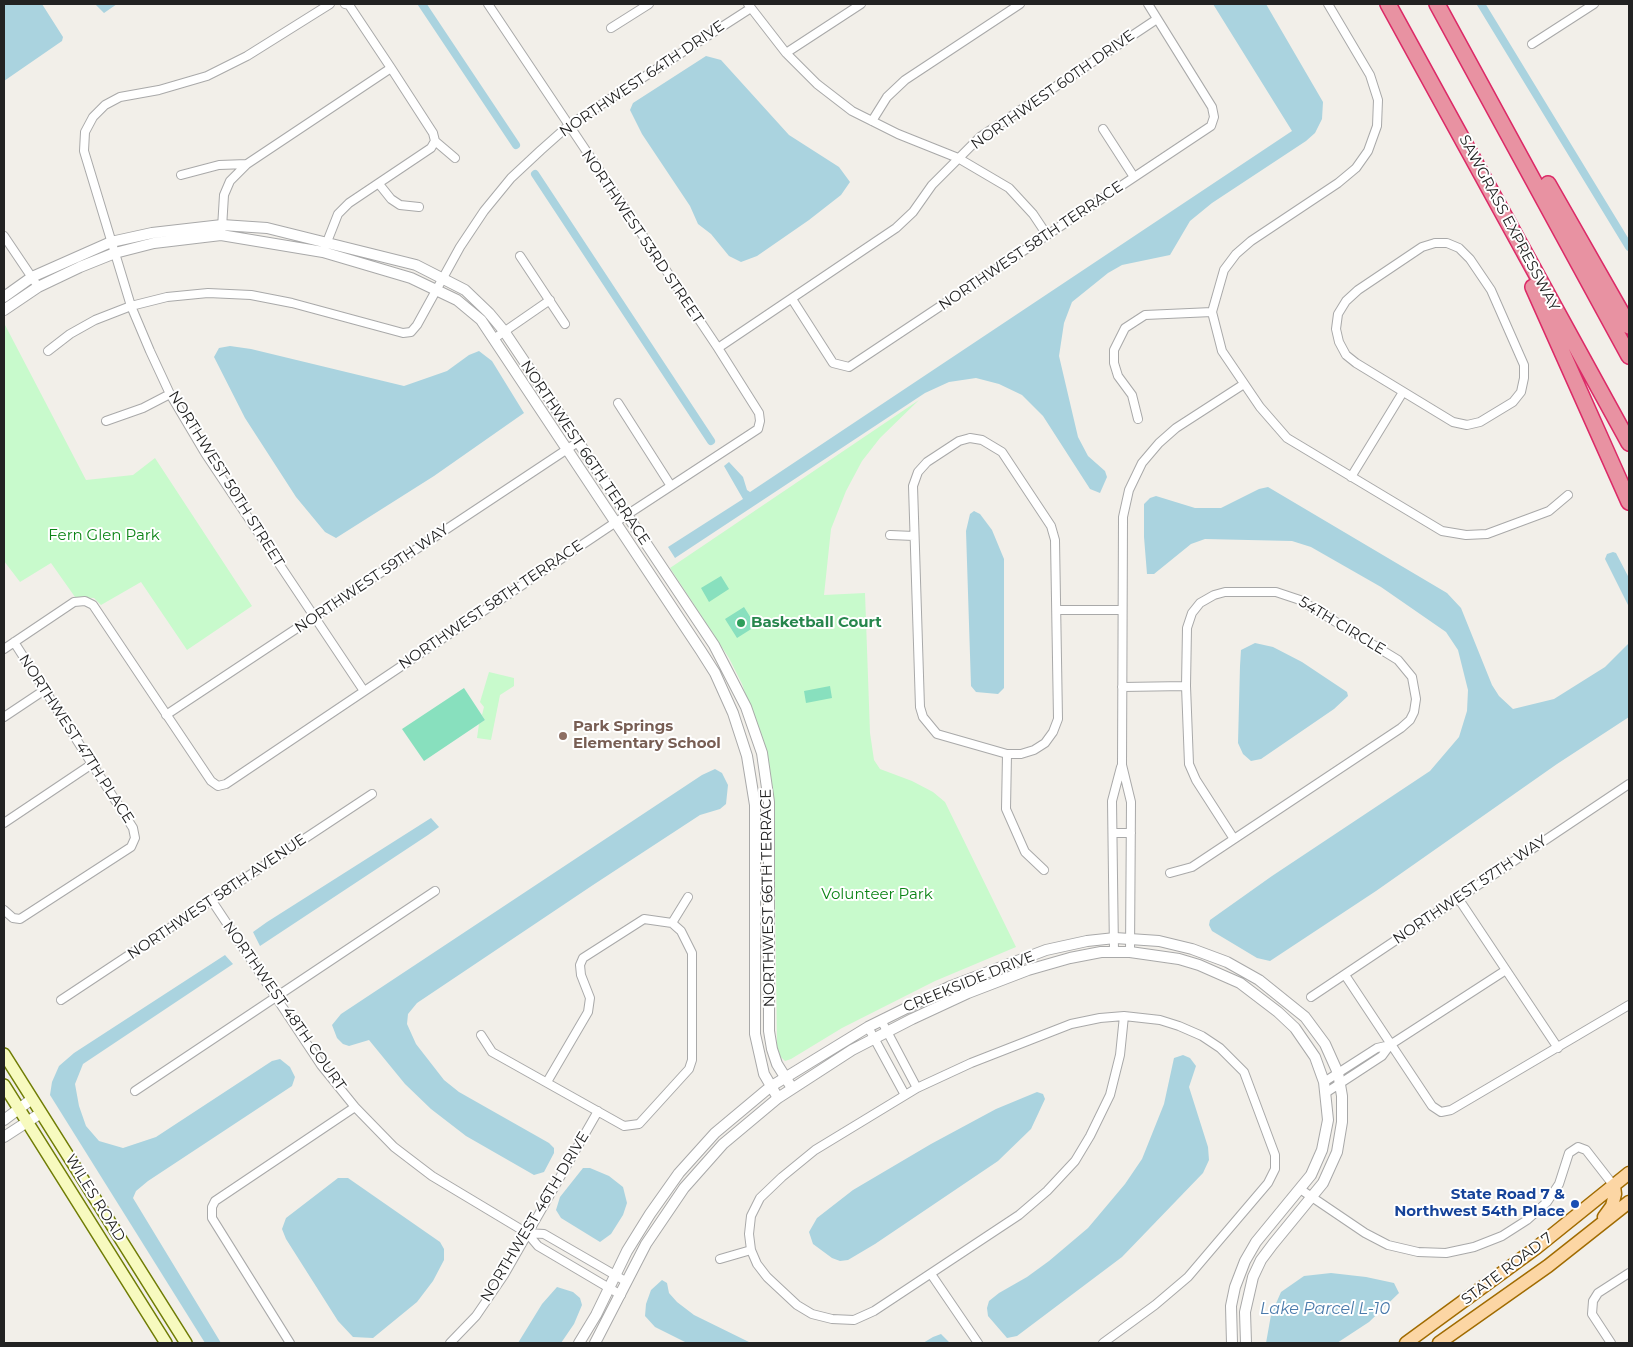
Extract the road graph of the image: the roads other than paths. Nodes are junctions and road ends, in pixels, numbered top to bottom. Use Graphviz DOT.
graph roads {
  1 [pos="330,4"];
  2 [pos="345,4"];
  3 [pos="488,4"];
  4 [pos="648,4"];
  5 [pos="860,4"];
  6 [pos="1020,4"];
  7 [pos="1148,4"];
  8 [pos="1328,4"];
  9 [pos="1388,4"];
  10 [pos="1437,4"];
  11 [pos="1594,4"];
  12 [pos="750,6"];
  13 [pos="1157,19"];
  14 [pos="611,28"];
  15 [pos="1460,44"];
  16 [pos="1532,44"];
  17 [pos="786,53"];
  18 [pos="391,68"];
  19 [pos="872,121"];
  20 [pos="568,126"];
  21 [pos="1103,128"];
  22 [pos="435,141"];
  23 [pos="455,158"];
  24 [pos="958,158"];
  25 [pos="247,164"];
  26 [pos="181,175"];
  27 [pos="1134,177"];
  28 [pos="379,184"];
  29 [pos="420,207"];
  30 [pos="1512,227"];
  31 [pos="221,230"];
  32 [pos="1047,235"];
  33 [pos="4,236"];
  34 [pos="327,241"];
  35 [pos="111,242"];
  36 [pos="323,252"];
  37 [pos="115,253"];
  38 [pos="520,256"];
  39 [pos="32,277"];
  40 [pos="443,278"];
  41 [pos="38,287"];
  42 [pos="436,289"];
  43 [pos="4,297"];
  44 [pos="792,299"];
  45 [pos="550,300"];
  46 [pos="131,306"];
  47 [pos="4,310"];
  48 [pos="1212,312"];
  49 [pos="565,324"];
  50 [pos="1629,326"];
  51 [pos="504,331"];
  52 [pos="494,338"];
  53 [pos="718,348"];
  54 [pos="48,352"];
  55 [pos="1629,356"];
  56 [pos="1244,384"];
  57 [pos="1403,392"];
  58 [pos="170,394"];
  59 [pos="618,404"];
  60 [pos="1138,419"];
  61 [pos="106,421"];
  62 [pos="760,421"];
  63 [pos="578,442"];
  64 [pos="1629,443"];
  65 [pos="568,449"];
  66 [pos="1351,476"];
  67 [pos="671,486"];
  68 [pos="1568,495"];
  69 [pos="1629,502"];
  70 [pos="626,515"];
  71 [pos="616,522"];
  72 [pos="890,535"];
  73 [pos="914,536"];
  74 [pos="688,606"];
  75 [pos="1057,610"];
  76 [pos="1121,610"];
  77 [pos="676,614"];
  78 [pos="314,617"];
  79 [pos="14,642"];
  80 [pos="4,649"];
  81 [pos="1186,686"];
  82 [pos="1122,687"];
  83 [pos="43,691"];
  84 [pos="364,691"];
  85 [pos="166,715"];
  86 [pos="4,717"];
  87 [pos="1007,754"];
  88 [pos="92,764"];
  89 [pos="1122,765"];
  90 [pos="1629,784"];
  91 [pos="372,794"];
  92 [pos="4,822"];
  93 [pos="1113,833"];
  94 [pos="1131,833"];
  95 [pos="1234,839"];
  96 [pos="1044,870"];
  97 [pos="1170,873"];
  98 [pos="435,891"];
  99 [pos="688,897"];
  100 [pos="1458,898"];
  101 [pos="212,901"];
  102 [pos="4,910"];
  103 [pos="672,923"];
  104 [pos="1115,938"];
  105 [pos="1130,939"];
  106 [pos="1114,952"];
  107 [pos="1130,952"];
  108 [pos="1506,970"];
  109 [pos="1345,974"];
  110 [pos="1311,997"];
  111 [pos="275,999"];
  112 [pos="61,1000"];
  113 [pos="1629,1005"];
  114 [pos="1124,1016"];
  115 [pos="881,1020"];
  116 [pos="868,1027"];
  117 [pos="887,1031"];
  118 [pos="481,1035"];
  119 [pos="874,1039"];
  120 [pos="1390,1045"];
  121 [pos="1558,1048"];
  122 [pos="4,1054"];
  123 [pos="784,1077"];
  124 [pos="1339,1078"];
  125 [pos="547,1082"];
  126 [pos="4,1085"];
  127 [pos="770,1087"];
  128 [pos="1326,1087"];
  129 [pos="792,1088"];
  130 [pos="917,1088"];
  131 [pos="135,1091"];
  132 [pos="905,1095"];
  133 [pos="778,1098"];
  134 [pos="32,1099"];
  135 [pos="355,1107"];
  136 [pos="18,1108"];
  137 [pos="598,1111"];
  138 [pos="41,1113"];
  139 [pos="4,1120"];
  140 [pos="27,1122"];
  141 [pos="4,1137"];
  142 [pos="1629,1173"];
  143 [pos="1614,1186"];
  144 [pos="1300,1189"];
  145 [pos="1312,1197"];
  146 [pos="1629,1202"];
  147 [pos="1596,1229"];
  148 [pos="527,1233"];
  149 [pos="751,1250"];
  150 [pos="720,1259"];
  151 [pos="1629,1273"];
  152 [pos="931,1274"];
  153 [pos="616,1275"];
  154 [pos="627,1282"];
  155 [pos="610,1288"];
  156 [pos="621,1295"];
  157 [pos="1116,1335"];
  158 [pos="166,1343"];
  159 [pos="186,1343"];
  160 [pos="290,1343"];
  161 [pos="450,1343"];
  162 [pos="579,1343"];
  163 [pos="594,1343"];
  164 [pos="978,1343"];
  165 [pos="1103,1343"];
  166 [pos="1121,1343"];
  167 [pos="1232,1343"];
  168 [pos="1246,1343"];
  169 [pos="1406,1343"];
  170 [pos="1439,1343"];
  171 [pos="1611,1343"];
  1 -- 35 [label="street, NORTHWEST 50TH STREET"];
  2 -- 18 [label="street"];
  3 -- 20 [label="street, NORTHWEST 53RD STREET"];
  4 -- 14 [label="street"];
  5 -- 17 [label="street"];
  6 -- 19 [label="street"];
  7 -- 13 [label="street"];
  8 -- 48 [label="street"];
  9 -- 30 [label="highway, SAWGRASS EXPRESSWAY"];
  10 -- 15 [label="highway"];
  11 -- 16 [label="street"];
  12 -- 17 [label="street"];
  12 -- 20 [label="street, NORTHWEST 64TH DRIVE"];
  13 -- 24 [label="street, NORTHWEST 60TH DRIVE"];
  13 -- 27 [label="street, NORTHWEST 58TH TERRACE"];
  15 -- 50 [label="highway"];
  15 -- 55 [label="highway"];
  17 -- 19 [label="street"];
  18 -- 22 [label="street"];
  18 -- 25 [label="street"];
  19 -- 24 [label="street"];
  20 -- 40 [label="street, NORTHWEST 64TH DRIVE"];
  20 -- 53 [label="street, NORTHWEST 53RD STREET"];
  21 -- 27 [label="street"];
  22 -- 23 [label="street"];
  22 -- 28 [label="street"];
  24 -- 32 [label="street"];
  24 -- 44 [label="street, NORTHWEST 60TH DRIVE"];
  25 -- 26 [label="street"];
  25 -- 31 [label="street"];
  27 -- 32 [label="street, NORTHWEST 58TH TERRACE"];
  28 -- 29 [label="street"];
  28 -- 34 [label="street"];
  30 -- 64 [label="highway, SAWGRASS EXPRESSWAY"];
  30 -- 69 [label="highway"];
  31 -- 34 [label="street, NORTHWEST 66TH TERRACE"];
  31 -- 35 [label="street, NORTHWEST 66TH TERRACE"];
  31 -- 36 [label="street, NORTHWEST 66TH TERRACE"];
  31 -- 37 [label="street, NORTHWEST 66TH TERRACE"];
  32 -- 44 [label="street, NORTHWEST 58TH TERRACE"];
  33 -- 39 [label="street"];
  34 -- 36 [label="street"];
  34 -- 40 [label="street, NORTHWEST 66TH TERRACE"];
  35 -- 37 [label="street, NORTHWEST 50TH STREET"];
  35 -- 39 [label="street, NORTHWEST 66TH TERRACE"];
  36 -- 42 [label="street, NORTHWEST 66TH TERRACE"];
  37 -- 41 [label="street, NORTHWEST 66TH TERRACE"];
  37 -- 46 [label="street, NORTHWEST 50TH STREET"];
  38 -- 45 [label="street"];
  39 -- 41 [label="street"];
  39 -- 43 [label="street, NORTHWEST 66TH TERRACE"];
  40 -- 42 [label="street, NORTHWEST 64TH DRIVE"];
  40 -- 51 [label="street, NORTHWEST 66TH TERRACE"];
  41 -- 47 [label="street, NORTHWEST 66TH TERRACE"];
  42 -- 46 [label="street, NORTHWEST 64TH DRIVE"];
  42 -- 52 [label="street, NORTHWEST 66TH TERRACE"];
  44 -- 53 [label="street, NORTHWEST 60TH DRIVE"];
  45 -- 49 [label="street"];
  45 -- 51 [label="street"];
  46 -- 54 [label="street, NORTHWEST 64TH DRIVE"];
  46 -- 58 [label="street, NORTHWEST 50TH STREET"];
  48 -- 56 [label="street"];
  48 -- 60 [label="street"];
  51 -- 52 [label="street"];
  51 -- 63 [label="street, NORTHWEST 66TH TERRACE"];
  52 -- 65 [label="street, NORTHWEST 66TH TERRACE"];
  53 -- 62 [label="street, NORTHWEST 53RD STREET"];
  56 -- 66 [label="street"];
  56 -- 76 [label="street"];
  57 -- 57 [label="street"];
  57 -- 66 [label="street"];
  58 -- 61 [label="street"];
  58 -- 78 [label="street, NORTHWEST 50TH STREET"];
  59 -- 67 [label="street"];
  62 -- 67 [label="street, NORTHWEST 58TH TERRACE"];
  63 -- 65 [label="street, NORTHWEST 59TH WAY"];
  63 -- 70 [label="street, NORTHWEST 66TH TERRACE"];
  65 -- 71 [label="street, NORTHWEST 66TH TERRACE"];
  65 -- 78 [label="street, NORTHWEST 59TH WAY"];
  66 -- 68 [label="street"];
  67 -- 70 [label="street, NORTHWEST 58TH TERRACE"];
  70 -- 71 [label="street, NORTHWEST 58TH TERRACE"];
  70 -- 74 [label="street, NORTHWEST 66TH TERRACE"];
  71 -- 77 [label="street, NORTHWEST 66TH TERRACE"];
  71 -- 84 [label="street, NORTHWEST 58TH TERRACE"];
  72 -- 73 [label="street"];
  73 -- 75 [label="street"];
  73 -- 87 [label="street"];
  74 -- 77 [label="street"];
  74 -- 123 [label="street, NORTHWEST 66TH TERRACE"];
  75 -- 76 [label="street"];
  75 -- 87 [label="street"];
  76 -- 82 [label="street"];
  77 -- 127 [label="street, NORTHWEST 66TH TERRACE"];
  78 -- 84 [label="street, NORTHWEST 50TH STREET"];
  78 -- 85 [label="street, NORTHWEST 59TH WAY"];
  79 -- 80 [label="street"];
  79 -- 83 [label="street, NORTHWEST 47TH PLACE"];
  79 -- 85 [label="street"];
  81 -- 82 [label="street"];
  81 -- 95 [label="street, 54TH CIRCLE"];
  81 -- 95 [label="street, 54TH CIRCLE"];
  82 -- 89 [label="street"];
  83 -- 86 [label="street"];
  83 -- 88 [label="street, NORTHWEST 47TH PLACE"];
  84 -- 85 [label="street, NORTHWEST 58TH TERRACE"];
  87 -- 96 [label="street"];
  88 -- 92 [label="street"];
  88 -- 102 [label="street, NORTHWEST 47TH PLACE"];
  89 -- 93 [label="street"];
  89 -- 94 [label="street"];
  90 -- 100 [label="street, NORTHWEST 57TH WAY"];
  91 -- 101 [label="street, NORTHWEST 58TH AVENUE"];
  93 -- 94 [label="street"];
  93 -- 104 [label="street"];
  94 -- 105 [label="street"];
  95 -- 97 [label="street, 54TH CIRCLE"];
  98 -- 111 [label="street"];
  99 -- 103 [label="street"];
  100 -- 108 [label="street"];
  100 -- 109 [label="street, NORTHWEST 57TH WAY"];
  101 -- 111 [label="street, NORTHWEST 48TH COURT"];
  101 -- 112 [label="street, NORTHWEST 58TH AVENUE"];
  103 -- 125 [label="street"];
  103 -- 137 [label="street"];
  104 -- 105 [label="street, CREEKSIDE DRIVE"];
  104 -- 106 [label="street"];
  104 -- 115 [label="street, CREEKSIDE DRIVE"];
  105 -- 107 [label="street"];
  105 -- 124 [label="street, CREEKSIDE DRIVE"];
  106 -- 107 [label="street, CREEKSIDE DRIVE"];
  106 -- 117 [label="street, CREEKSIDE DRIVE"];
  107 -- 128 [label="street, CREEKSIDE DRIVE"];
  108 -- 120 [label="street"];
  108 -- 121 [label="street"];
  109 -- 110 [label="street, NORTHWEST 57TH WAY"];
  109 -- 120 [label="street"];
  111 -- 131 [label="street"];
  111 -- 135 [label="street, NORTHWEST 48TH COURT"];
  113 -- 121 [label="street"];
  114 -- 130 [label="street"];
  114 -- 152 [label="street"];
  114 -- 157 [label="street"];
  115 -- 116 [label="street, CREEKSIDE DRIVE"];
  115 -- 117 [label="street"];
  116 -- 119 [label="street"];
  116 -- 123 [label="street, CREEKSIDE DRIVE"];
  117 -- 119 [label="street, CREEKSIDE DRIVE"];
  117 -- 130 [label="street"];
  118 -- 125 [label="street"];
  119 -- 129 [label="street, CREEKSIDE DRIVE"];
  119 -- 132 [label="street"];
  120 -- 121 [label="street"];
  120 -- 124 [label="street"];
  122 -- 134 [label="main road, WILES ROAD"];
  123 -- 127 [label="street, CREEKSIDE DRIVE"];
  123 -- 129 [label="street, NORTHWEST 66TH TERRACE"];
  124 -- 128 [label="street"];
  124 -- 145 [label="street, CREEKSIDE DRIVE"];
  125 -- 137 [label="street"];
  126 -- 136 [label="main road, WILES ROAD"];
  127 -- 133 [label="street, NORTHWEST 66TH TERRACE"];
  127 -- 153 [label="street, CREEKSIDE DRIVE"];
  128 -- 144 [label="street, CREEKSIDE DRIVE"];
  129 -- 133 [label="street, CREEKSIDE DRIVE"];
  130 -- 132 [label="street"];
  132 -- 149 [label="street"];
  133 -- 154 [label="street, CREEKSIDE DRIVE"];
  134 -- 136 [label="street"];
  134 -- 138 [label="main road, WILES ROAD"];
  135 -- 148 [label="street, NORTHWEST 48TH COURT"];
  135 -- 160 [label="street"];
  136 -- 139 [label="street"];
  136 -- 140 [label="main road, WILES ROAD"];
  137 -- 148 [label="street, NORTHWEST 46TH DRIVE"];
  138 -- 140 [label="street"];
  138 -- 159 [label="main road, WILES ROAD"];
  140 -- 141 [label="street"];
  140 -- 158 [label="main road, WILES ROAD"];
  142 -- 143 [label="main road, STATE ROAD 7"];
  143 -- 145 [label="street"];
  143 -- 147 [label="main road"];
  143 -- 169 [label="main road, STATE ROAD 7"];
  144 -- 145 [label="street"];
  144 -- 167 [label="street, CREEKSIDE DRIVE"];
  145 -- 168 [label="street, CREEKSIDE DRIVE"];
  146 -- 147 [label="main road, STATE ROAD 7"];
  147 -- 170 [label="main road, STATE ROAD 7"];
  148 -- 153 [label="street, NORTHWEST 48TH COURT"];
  148 -- 155 [label="street, NORTHWEST 48TH COURT"];
  148 -- 161 [label="street, NORTHWEST 46TH DRIVE"];
  149 -- 150 [label="street"];
  149 -- 152 [label="street"];
  151 -- 171 [label="street"];
  152 -- 164 [label="street"];
  153 -- 154 [label="street, NORTHWEST 48TH COURT"];
  153 -- 155 [label="street, CREEKSIDE DRIVE"];
  154 -- 156 [label="street, CREEKSIDE DRIVE"];
  155 -- 156 [label="street, NORTHWEST 48TH COURT"];
  155 -- 162 [label="street, CREEKSIDE DRIVE"];
  156 -- 163 [label="street, CREEKSIDE DRIVE"];
  157 -- 165 [label="street"];
  157 -- 166 [label="street"];
}
